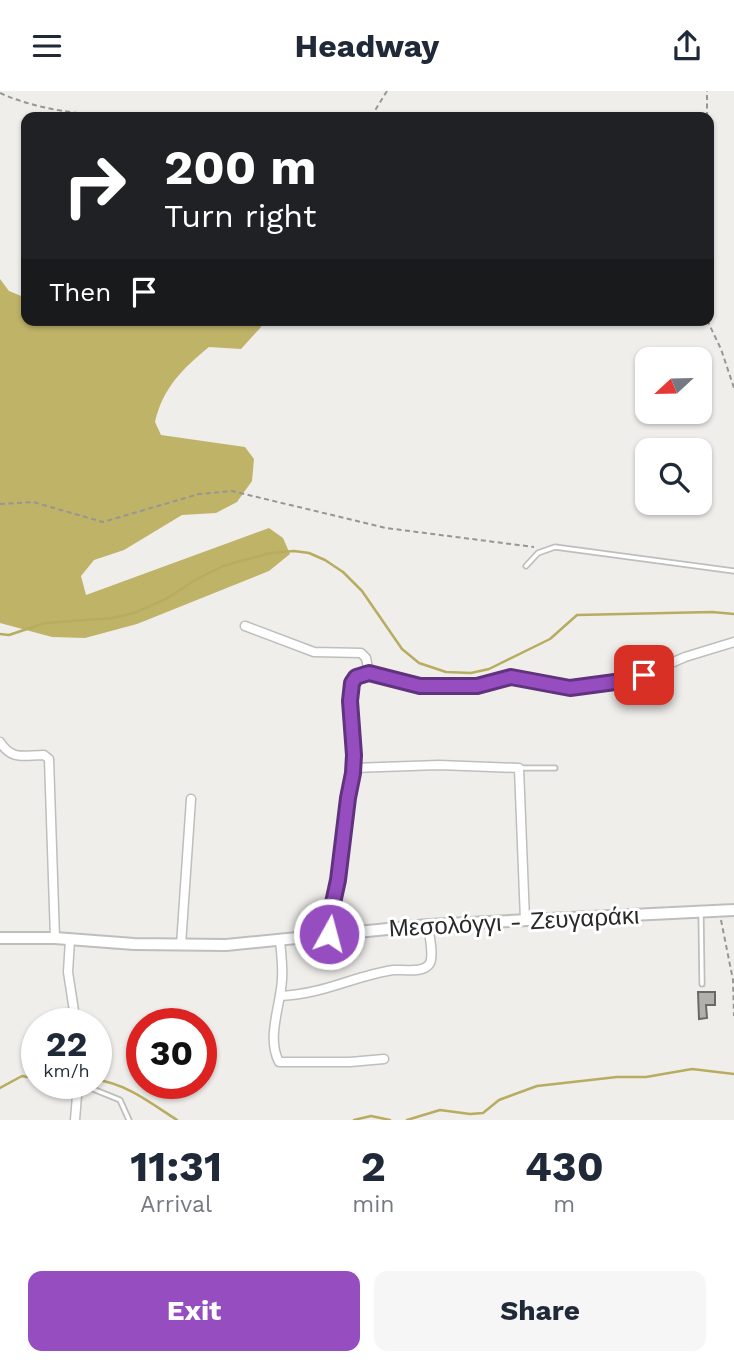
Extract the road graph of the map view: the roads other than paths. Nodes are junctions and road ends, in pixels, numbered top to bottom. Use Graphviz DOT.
graph roads {
  1 [pos="526,566"];
  2 [pos="734,571"];
  3 [pos="245,627"];
  4 [pos="734,642"];
  5 [pos="369,673"];
  6 [pos="0,742"];
  7 [pos="353,768"];
  8 [pos="519,768"];
  9 [pos="555,768"];
  10 [pos="191,799"];
  11 [pos="734,910"];
  12 [pos="701,913"];
  13 [pos="525,920"];
  14 [pos="428,925"];
  15 [pos="329,934"];
  16 [pos="0,938"];
  17 [pos="55,938"];
  18 [pos="70,940"];
  19 [pos="280,940"];
  20 [pos="181,945"];
  21 [pos="702,984"];
  22 [pos="281,996"];
  23 [pos="74,1008"];
  24 [pos="384,1059"];
  25 [pos="112,1097"];
  26 [pos="77,1099"];
  27 [pos="75,1120"];
  28 [pos="129,1120"];
  1 -- 2 [label="lane"];
  3 -- 5 [label="street"];
  4 -- 5 [label="street"];
  5 -- 7 [label="street"];
  6 -- 17 [label="street"];
  7 -- 8 [label="street"];
  7 -- 15 [label="street"];
  8 -- 9 [label="lane"];
  8 -- 13 [label="street"];
  10 -- 20 [label="street"];
  11 -- 12 [label="main road, Μεσολόγγι - Ζευγαράκι"];
  12 -- 13 [label="main road, Μεσολόγγι - Ζευγαράκι"];
  12 -- 21 [label="lane"];
  13 -- 14 [label="main road, Μεσολόγγι - Ζευγαράκι"];
  14 -- 15 [label="main road, Μεσολόγγι - Ζευγαράκι"];
  14 -- 22 [label="street"];
  15 -- 19 [label="main road, Μεσολόγγι - Ζευγαράκι"];
  16 -- 17 [label="main road, Μεσολόγγι - Ζευγαράκι"];
  17 -- 18 [label="main road, Μεσολόγγι - Ζευγαράκι"];
  18 -- 20 [label="main road, Μεσολόγγι - Ζευγαράκι"];
  18 -- 23 [label="street"];
  19 -- 20 [label="main road, Μεσολόγγι - Ζευγαράκι"];
  19 -- 22 [label="street"];
  22 -- 24 [label="street"];
  25 -- 28 [label="lane"];
  26 -- 27 [label="street"];
}
